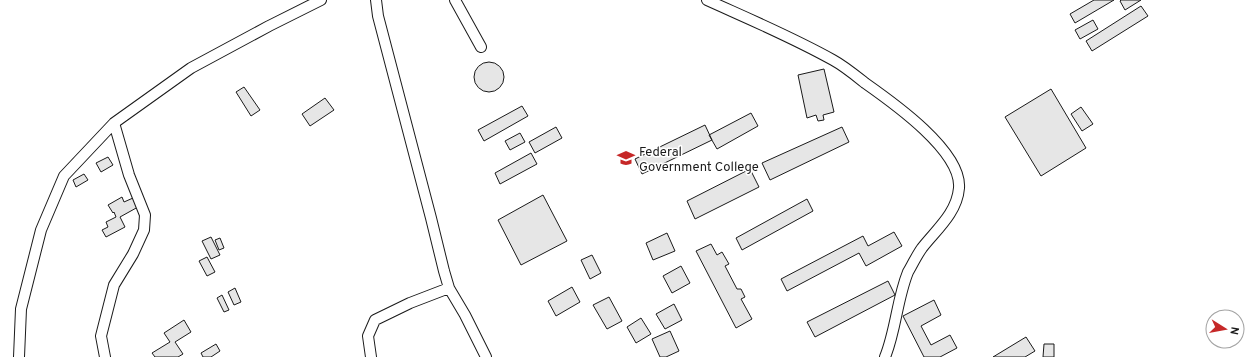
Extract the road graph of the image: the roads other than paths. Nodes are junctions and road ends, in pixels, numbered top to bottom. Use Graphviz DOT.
graph roads {
  1 [pos="321,0"];
  2 [pos="376,0"];
  3 [pos="455,0"];
  4 [pos="707,0"];
  5 [pos="481,47"];
  6 [pos="114,123"];
  7 [pos="449,288"];
  8 [pos="19,357"];
  9 [pos="104,357"];
  10 [pos="371,357"];
  11 [pos="486,357"];
  12 [pos="885,357"];
  1 -- 6 [label="street"];
  2 -- 7 [label="street"];
  3 -- 5 [label="street"];
  4 -- 12 [label="street"];
  6 -- 8 [label="street"];
  6 -- 9 [label="street"];
  7 -- 10 [label="street"];
  7 -- 11 [label="street"];
}
